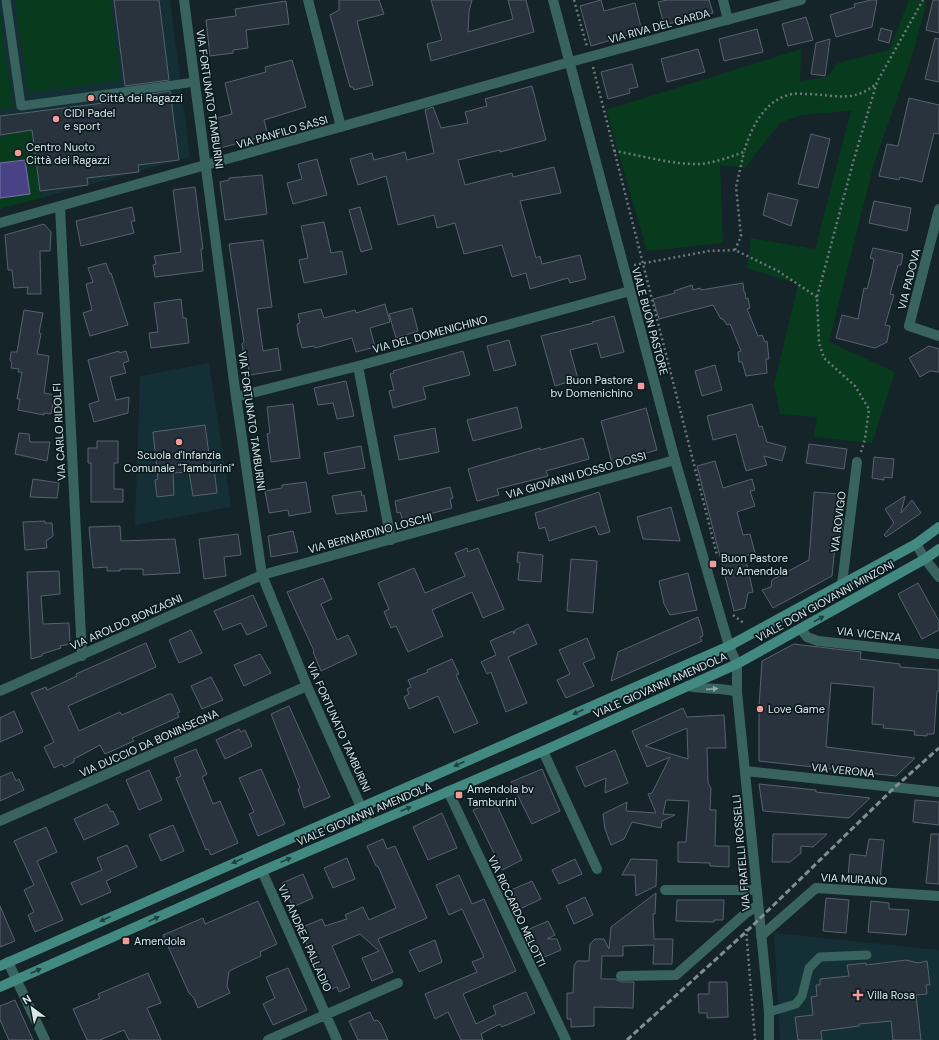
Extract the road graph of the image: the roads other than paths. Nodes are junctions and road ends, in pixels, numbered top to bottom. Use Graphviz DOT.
graph roads {
  1 [pos="6,0"];
  2 [pos="184,0"];
  3 [pos="308,0"];
  4 [pos="553,0"];
  5 [pos="723,0"];
  6 [pos="801,0"];
  7 [pos="728,20"];
  8 [pos="570,62"];
  9 [pos="195,82"];
  10 [pos="341,127"];
  11 [pos="207,166"];
  12 [pos="60,208"];
  13 [pos="939,209"];
  14 [pos="0,223"];
  15 [pos="630,291"];
  16 [pos="939,336"];
  17 [pos="358,366"];
  18 [pos="236,397"];
  19 [pos="675,460"];
  20 [pos="857,462"];
  21 [pos="485,514"];
  22 [pos="939,527"];
  23 [pos="391,540"];
  24 [pos="916,544"];
  25 [pos="939,549"];
  26 [pos="925,559"];
  27 [pos="262,575"];
  28 [pos="939,577"];
  29 [pos="842,584"];
  30 [pos="801,629"];
  31 [pos="729,646"];
  32 [pos="939,654"];
  33 [pos="82,656"];
  34 [pos="737,664"];
  35 [pos="307,686"];
  36 [pos="688,686"];
  37 [pos="0,691"];
  38 [pos="737,692"];
  39 [pos="543,751"];
  40 [pos="745,771"];
  41 [pos="448,791"];
  42 [pos="939,792"];
  43 [pos="361,807"];
  44 [pos="0,821"];
  45 [pos="369,825"];
  46 [pos="597,869"];
  47 [pos="262,871"];
  48 [pos="665,890"];
  49 [pos="757,890"];
  50 [pos="939,896"];
  51 [pos="757,906"];
  52 [pos="760,936"];
  53 [pos="867,955"];
  54 [pos="4,964"];
  55 [pos="621,976"];
  56 [pos="17,980"];
  57 [pos="398,983"];
  58 [pos="0,987"];
  59 [pos="769,1012"];
  60 [pos="326,1014"];
  61 [pos="45,1040"];
  62 [pos="268,1040"];
  63 [pos="337,1040"];
  64 [pos="566,1040"];
  65 [pos="769,1040"];
  1 -- 9 [label="lane"];
  2 -- 9 [label="street, VIA FORTUNATO TAMBURINI"];
  3 -- 10 [label="street"];
  4 -- 8 [label="street, VIALE BUON PASTORE"];
  5 -- 7 [label="street"];
  6 -- 7 [label="street, VIA RIVA DEL GARDA"];
  7 -- 8 [label="street, VIA RIVA DEL GARDA"];
  8 -- 10 [label="street, VIA PANFILO SASSI"];
  8 -- 15 [label="street, VIALE BUON PASTORE"];
  9 -- 11 [label="street, VIA FORTUNATO TAMBURINI"];
  10 -- 11 [label="street, VIA PANFILO SASSI"];
  11 -- 12 [label="street, VIA PANFILO SASSI"];
  11 -- 18 [label="street, VIA FORTUNATO TAMBURINI"];
  12 -- 14 [label="street, VIA PANFILO SASSI"];
  12 -- 33 [label="street, VIA CARLO RIDOLFI"];
  13 -- 16 [label="street, VIA PADOVA"];
  15 -- 17 [label="street, VIA DEL DOMENICHINO"];
  15 -- 19 [label="street, VIALE BUON PASTORE"];
  17 -- 18 [label="street, VIA DEL DOMENICHINO"];
  17 -- 23 [label="street"];
  18 -- 27 [label="street, VIA FORTUNATO TAMBURINI"];
  19 -- 21 [label="street, VIA GIOVANNI DOSSO DOSSI"];
  19 -- 31 [label="street, VIALE BUON PASTORE"];
  20 -- 29 [label="street, VIA ROVIGO"];
  21 -- 23 [label="street, VIA BERNARDINO LOSCHI"];
  22 -- 24 [label="main road, VIALE DON GIOVANNI MINZONI"];
  23 -- 27 [label="street, VIA BERNARDINO LOSCHI"];
  24 -- 26 [label="street"];
  24 -- 29 [label="main road, VIALE DON GIOVANNI MINZONI"];
  25 -- 26 [label="main road, VIALE DON GIOVANNI MINZONI"];
  26 -- 28 [label="street"];
  30 -- 26 [label="main road, VIALE DON GIOVANNI MINZONI, one-way"];
  27 -- 33 [label="street, VIA AROLDO BONZAGNI"];
  27 -- 35 [label="street, VIA FORTUNATO TAMBURINI"];
  29 -- 31 [label="main road, VIALE DON GIOVANNI MINZONI"];
  30 -- 32 [label="street, VIA VICENZA"];
  30 -- 34 [label="main road, VIALE DON GIOVANNI MINZONI"];
  31 -- 34 [label="street, VIALE BUON PASTORE"];
  31 -- 43 [label="main road, VIALE GIOVANNI AMENDOLA, one-way"];
  33 -- 37 [label="street, VIA AROLDO BONZAGNI"];
  34 -- 36 [label="main road, VIALE GIOVANNI AMENDOLA"];
  34 -- 38 [label="street, VIA FRATELLI ROSSELLI"];
  35 -- 43 [label="street, VIA FORTUNATO TAMBURINI"];
  35 -- 44 [label="street, VIA DUCCIO DA BONINSEGNA"];
  36 -- 38 [label="street, one-way"];
  36 -- 39 [label="main road, VIALE GIOVANNI AMENDOLA"];
  38 -- 40 [label="street, VIA FRATELLI ROSSELLI"];
  39 -- 41 [label="main road, VIALE GIOVANNI AMENDOLA"];
  39 -- 46 [label="street"];
  40 -- 42 [label="street, VIA VERONA"];
  40 -- 49 [label="street, VIA FRATELLI ROSSELLI"];
  45 -- 41 [label="main road, VIALE GIOVANNI AMENDOLA, one-way"];
  41 -- 64 [label="street, VIA RICCARDO MELOTTI"];
  43 -- 45 [label="street, VIA FORTUNATO TAMBURINI"];
  43 -- 54 [label="main road, VIALE GIOVANNI AMENDOLA, one-way"];
  47 -- 45 [label="main road, VIALE GIOVANNI AMENDOLA, one-way"];
  56 -- 47 [label="main road, VIALE GIOVANNI AMENDOLA, one-way"];
  47 -- 60 [label="street, VIA ANDREA PALLADIO"];
  48 -- 49 [label="street"];
  49 -- 51 [label="street, VIA FRATELLI ROSSELLI"];
  50 -- 52 [label="street, VIA MURANO"];
  51 -- 52 [label="street, VIA FRATELLI ROSSELLI"];
  51 -- 55 [label="street"];
  52 -- 59 [label="street, VIA FRATELLI ROSSELLI"];
  53 -- 59 [label="lane"];
  54 -- 56 [label="street"];
  56 -- 58 [label="main road, VIALE GIOVANNI AMENDOLA"];
  56 -- 61 [label="street"];
  57 -- 60 [label="street"];
  59 -- 65 [label="street, VIA FRATELLI ROSSELLI"];
  60 -- 62 [label="street"];
  60 -- 63 [label="street, VIA ANDREA PALLADIO"];
}
